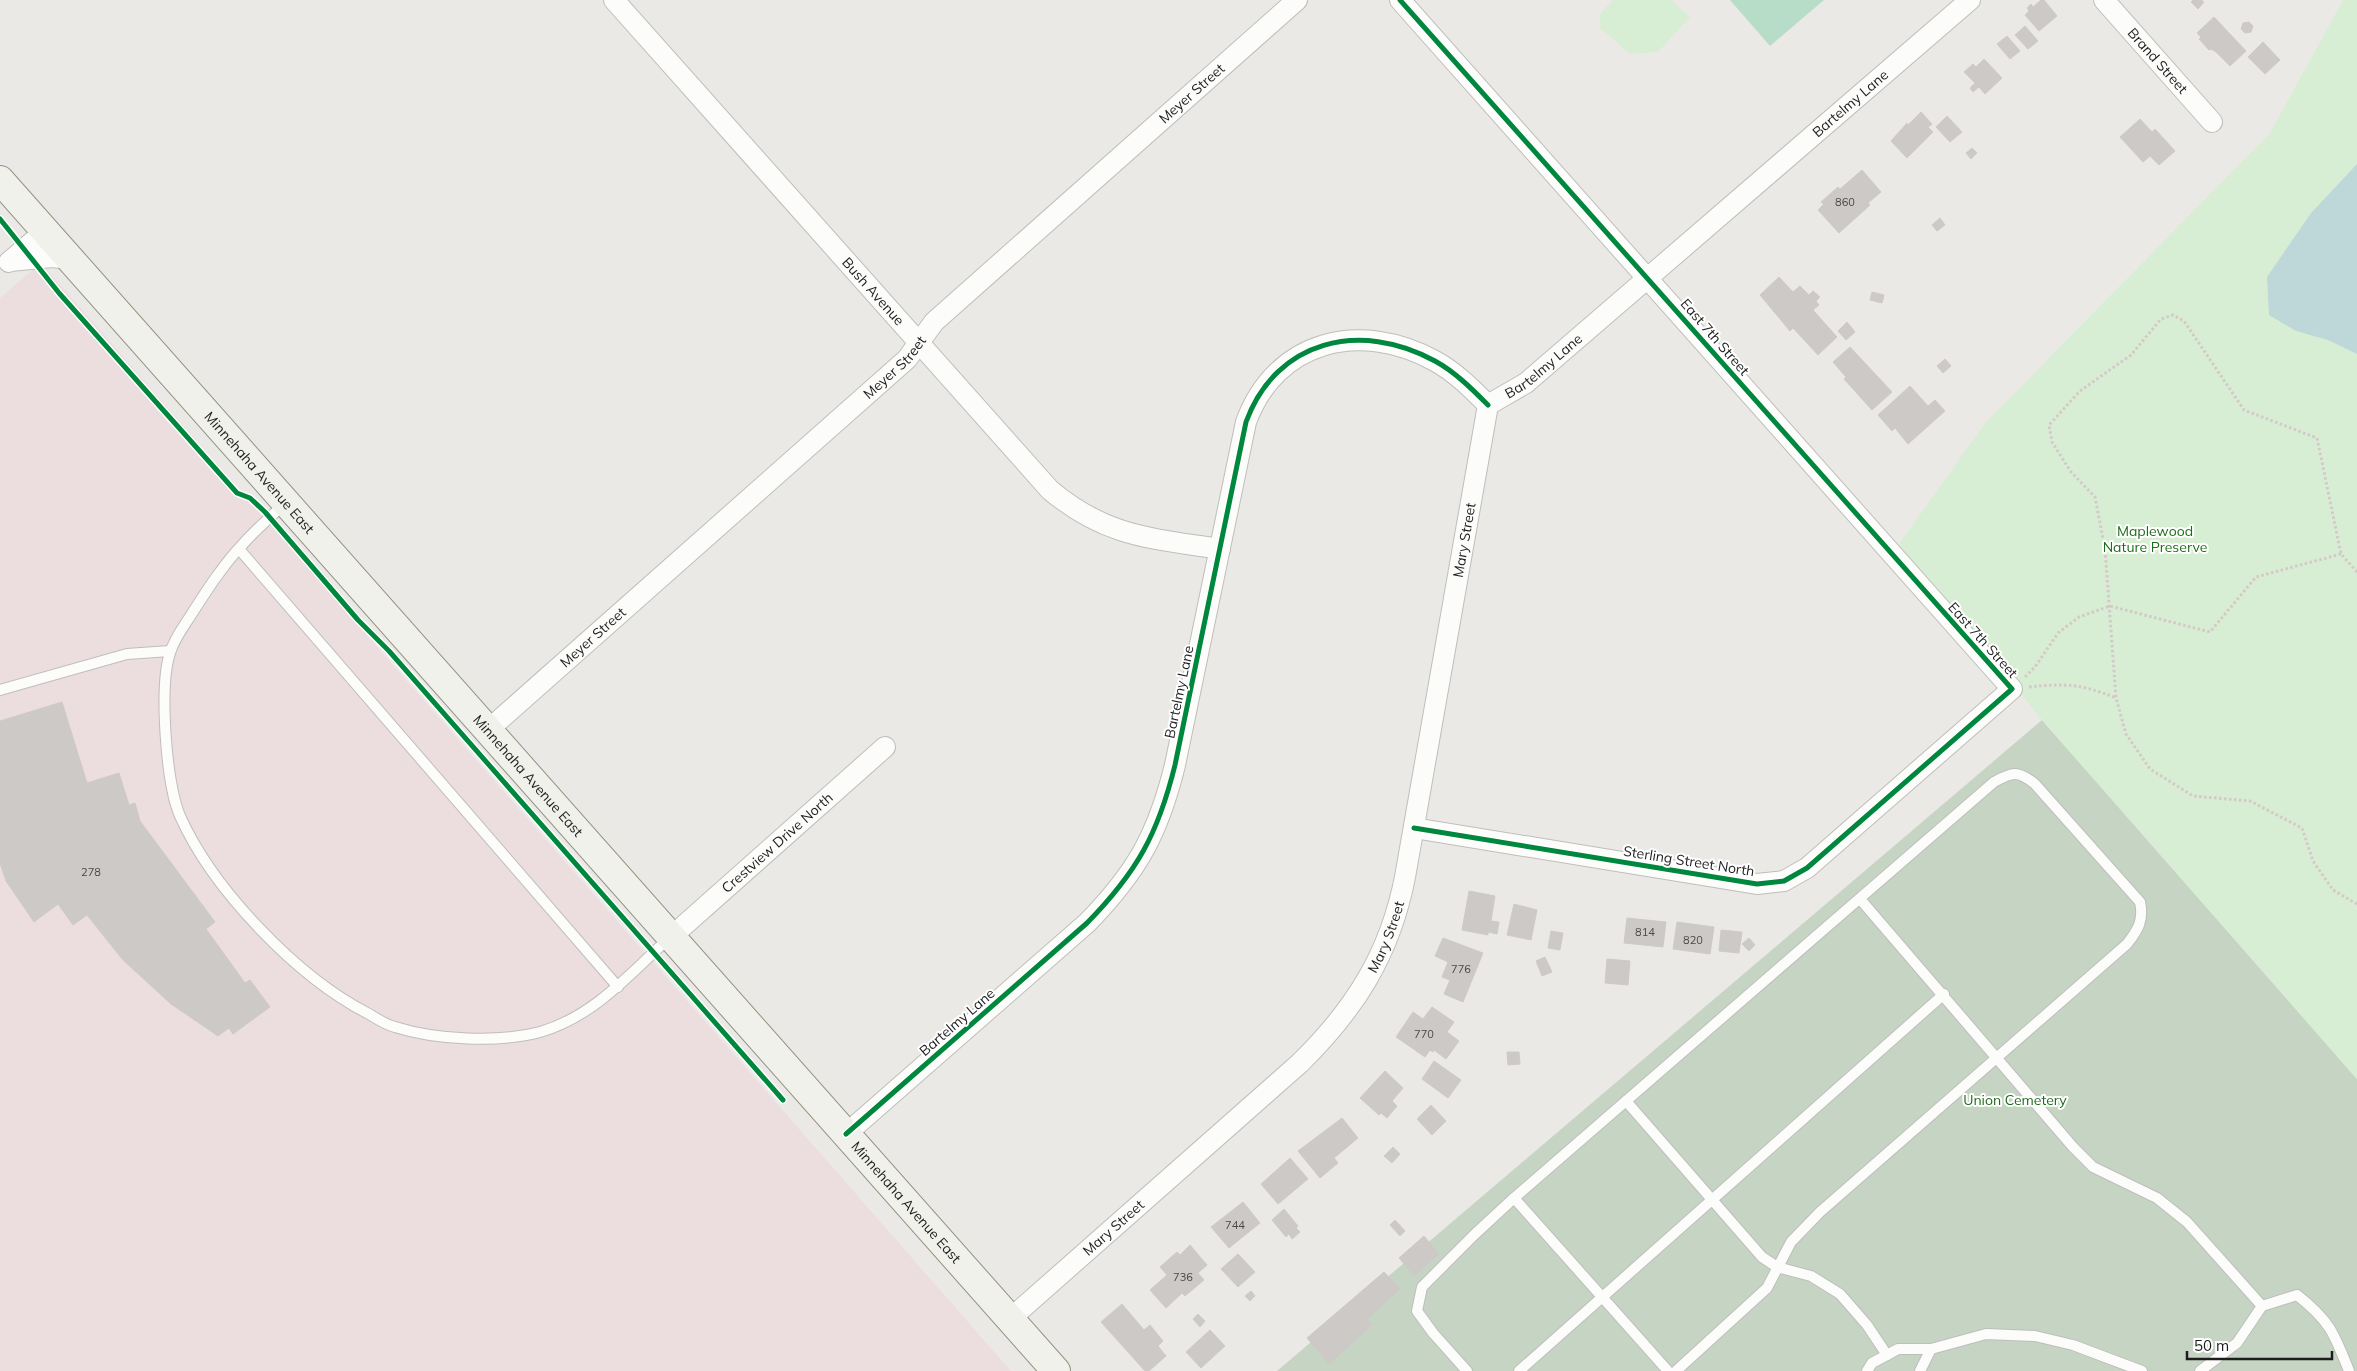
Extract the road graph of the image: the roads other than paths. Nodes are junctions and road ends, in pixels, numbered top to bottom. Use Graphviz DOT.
graph roads {
  1 [pos="614,0"];
  2 [pos="1297,0"];
  3 [pos="1400,0"];
  4 [pos="1970,0"];
  5 [pos="2104,0"];
  6 [pos="2212,122"];
  7 [pos="0,180"];
  8 [pos="45,231"];
  9 [pos="70,259"];
  10 [pos="5,266"];
  11 [pos="1647,277"];
  12 [pos="918,341"];
  13 [pos="1488,405"];
  14 [pos="286,503"];
  15 [pos="238,549"];
  16 [pos="1220,549"];
  17 [pos="170,651"];
  18 [pos="2012,689"];
  19 [pos="0,690"];
  20 [pos="488,730"];
  21 [pos="885,747"];
  22 [pos="1414,828"];
  23 [pos="1860,899"];
  24 [pos="671,937"];
  25 [pos="618,986"];
  26 [pos="1944,994"];
  27 [pos="1997,1057"];
  28 [pos="1626,1101"];
  29 [pos="846,1134"];
  30 [pos="1514,1198"];
  31 [pos="1712,1200"];
  32 [pos="1777,1268"];
  33 [pos="1602,1298"];
  34 [pos="2262,1306"];
  35 [pos="1010,1320"];
  36 [pos="1931,1349"];
  37 [pos="1887,1355"];
  38 [pos="1056,1371"];
  39 [pos="1467,1371"];
  40 [pos="1518,1371"];
  41 [pos="1668,1371"];
  42 [pos="1676,1371"];
  43 [pos="1867,1371"];
  44 [pos="1920,1371"];
  45 [pos="2142,1371"];
  46 [pos="2200,1371"];
  47 [pos="2349,1371"];
  1 -- 12 [label="street, Bush Avenue"];
  2 -- 12 [label="street, Meyer Street"];
  3 -- 11 [label="street, East 7th Street"];
  4 -- 11 [label="street, Bartelmy Lane"];
  5 -- 6 [label="street, Brand Street"];
  7 -- 8 [label="main road, Minnehaha Avenue East"];
  8 -- 9 [label="main road, Minnehaha Avenue East"];
  8 -- 10 [label="street"];
  9 -- 10 [label="street"];
  9 -- 14 [label="main road, Minnehaha Avenue East"];
  11 -- 13 [label="street, Bartelmy Lane"];
  11 -- 18 [label="street, East 7th Street"];
  12 -- 16 [label="street, Bush Avenue"];
  12 -- 20 [label="street, Meyer Street"];
  13 -- 16 [label="street, Bartelmy Lane"];
  13 -- 22 [label="street, Mary Street"];
  14 -- 15 [label="lane"];
  14 -- 20 [label="main road, Minnehaha Avenue East"];
  15 -- 17 [label="lane"];
  15 -- 25 [label="lane"];
  16 -- 29 [label="street, Bartelmy Lane"];
  17 -- 19 [label="lane"];
  17 -- 25 [label="lane"];
  18 -- 22 [label="street, Sterling Street North"];
  20 -- 24 [label="main road, Minnehaha Avenue East"];
  21 -- 24 [label="street, Crestview Drive North"];
  22 -- 35 [label="street, Mary Street"];
  23 -- 26 [label="lane"];
  23 -- 27 [label="lane"];
  23 -- 28 [label="lane"];
  24 -- 25 [label="lane"];
  24 -- 29 [label="main road, Minnehaha Avenue East"];
  26 -- 27 [label="lane"];
  26 -- 31 [label="lane"];
  27 -- 32 [label="lane"];
  27 -- 34 [label="lane"];
  28 -- 30 [label="lane"];
  28 -- 31 [label="lane"];
  29 -- 35 [label="main road, Minnehaha Avenue East"];
  30 -- 33 [label="lane"];
  30 -- 39 [label="lane"];
  31 -- 32 [label="lane"];
  31 -- 33 [label="lane"];
  32 -- 37 [label="lane"];
  32 -- 42 [label="lane"];
  33 -- 40 [label="lane"];
  33 -- 41 [label="lane"];
  34 -- 46 [label="lane"];
  34 -- 47 [label="lane"];
  35 -- 38 [label="main road, Minnehaha Avenue East"];
  36 -- 37 [label="lane"];
  36 -- 44 [label="lane"];
  36 -- 45 [label="lane"];
  37 -- 43 [label="lane"];
}
